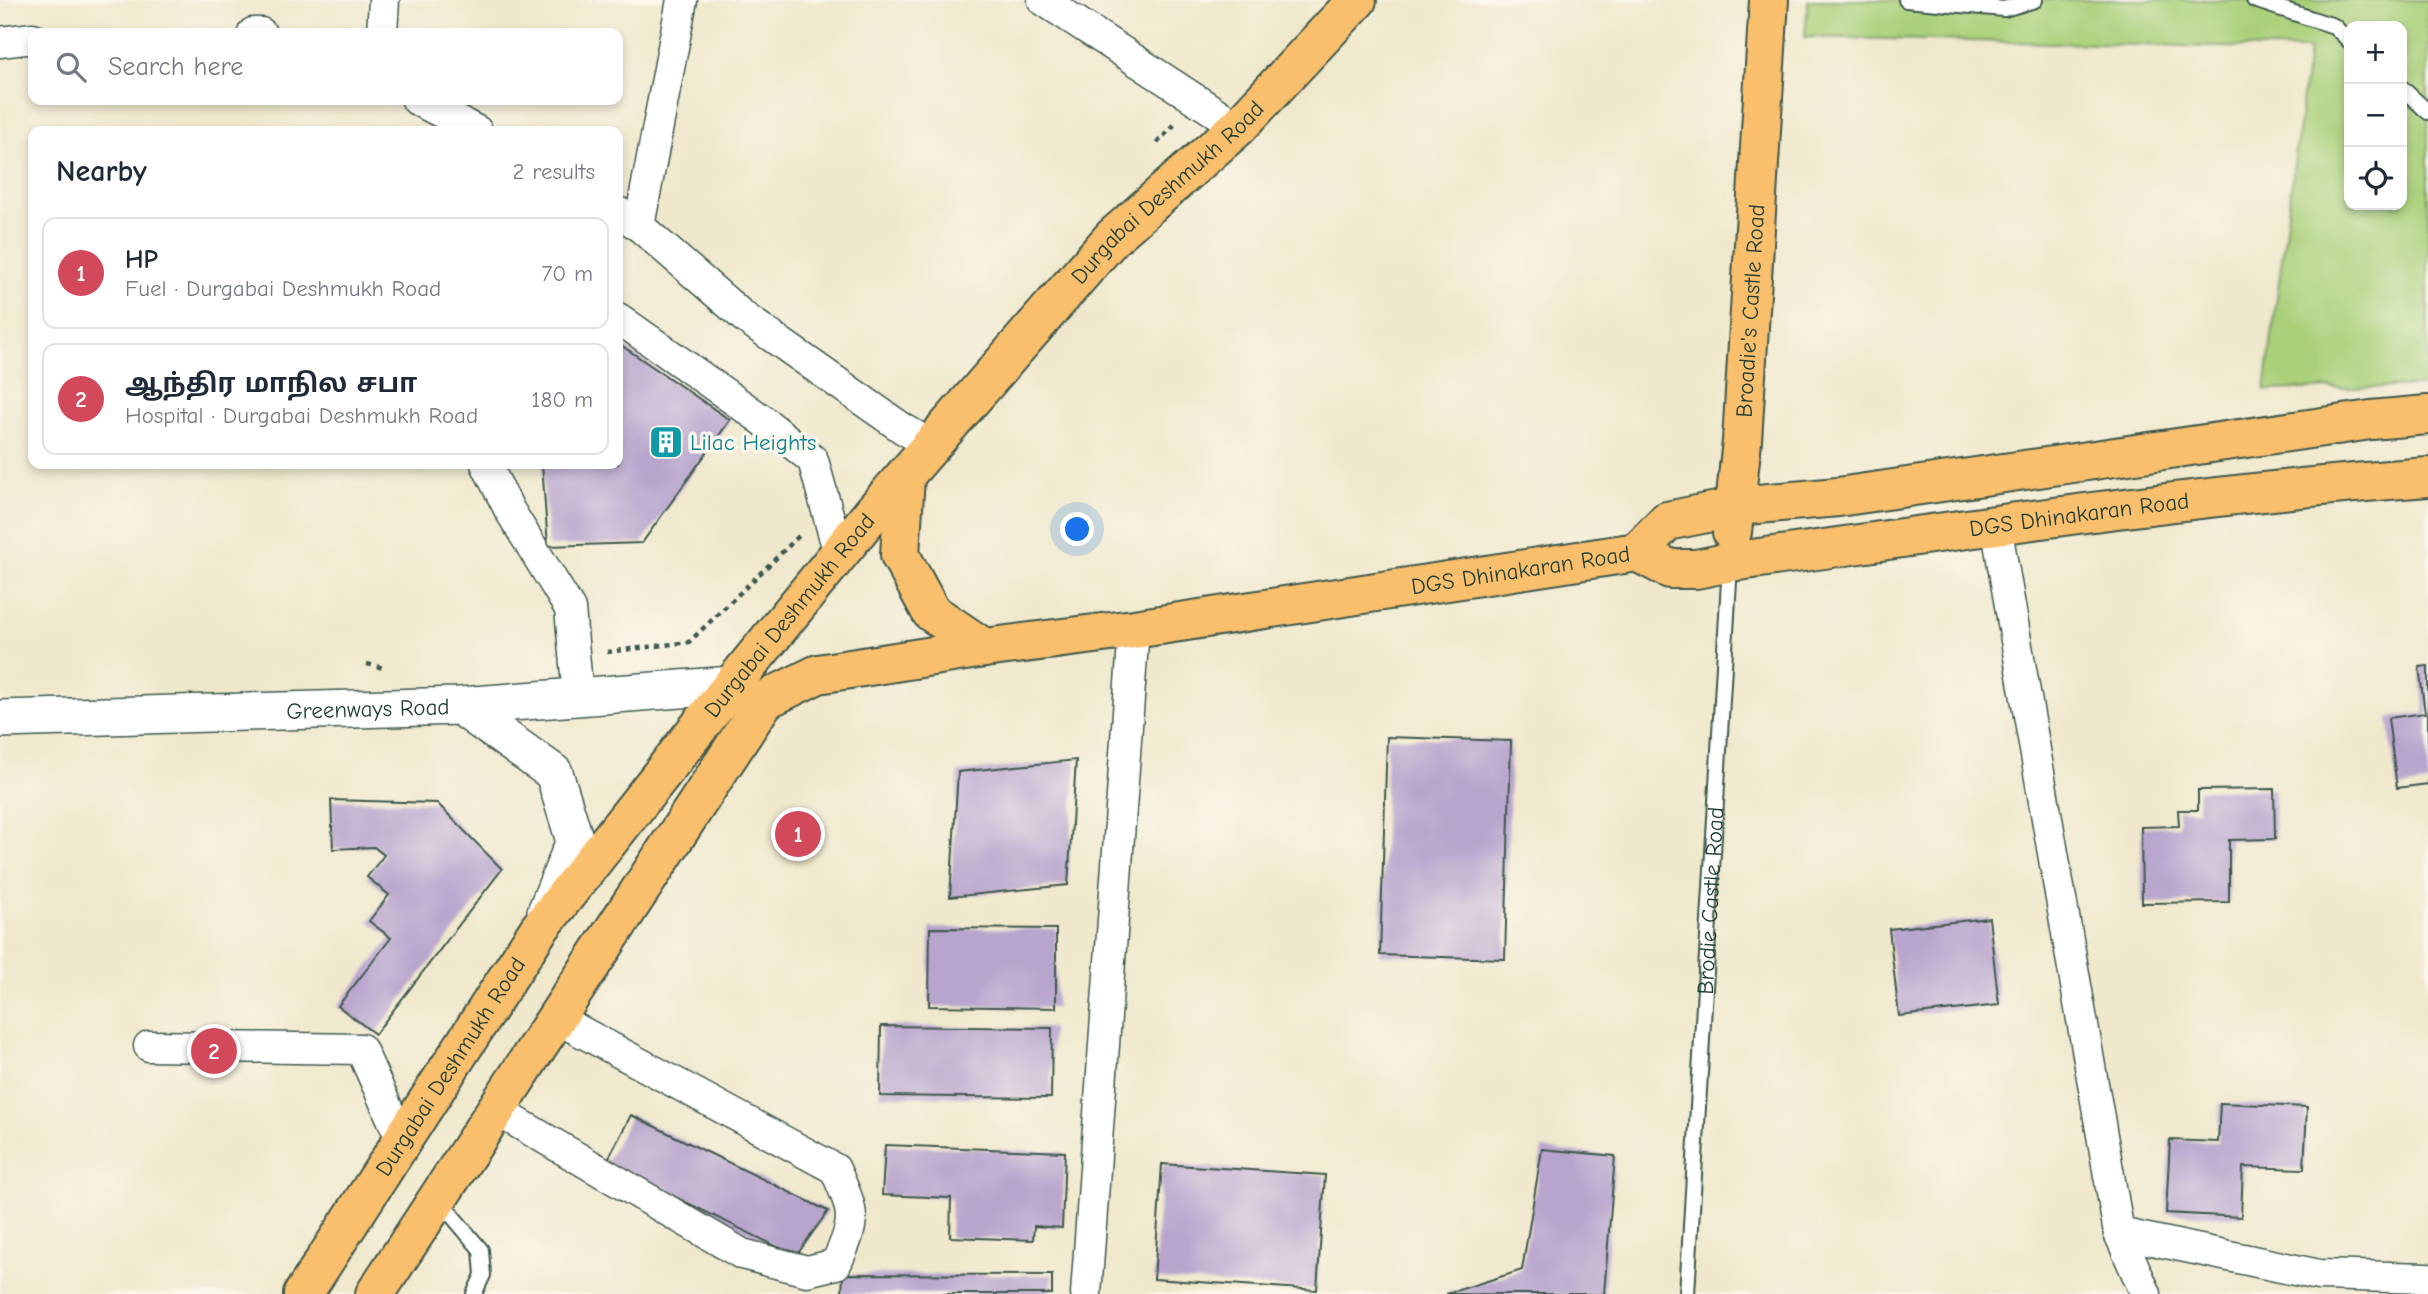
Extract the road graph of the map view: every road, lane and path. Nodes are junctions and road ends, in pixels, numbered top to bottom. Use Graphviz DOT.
graph roads {
  1 [pos="384,0"];
  2 [pos="682,0"];
  3 [pos="1043,0"];
  4 [pos="1357,0"];
  5 [pos="1769,0"];
  6 [pos="1906,0"];
  7 [pos="2035,0"];
  8 [pos="2254,0"];
  9 [pos="382,28"];
  10 [pos="2344,36"];
  11 [pos="28,38"];
  12 [pos="0,41"];
  13 [pos="2407,93"];
  14 [pos="427,105"];
  15 [pos="2428,112"];
  16 [pos="467,126"];
  17 [pos="1238,127"];
  18 [pos="628,219"];
  19 [pos="623,322"];
  20 [pos="2428,415"];
  21 [pos="931,445"];
  22 [pos="489,469"];
  23 [pos="905,477"];
  24 [pos="2428,477"];
  25 [pos="1734,509"];
  26 [pos="1996,525"];
  27 [pos="1637,552"];
  28 [pos="839,554"];
  29 [pos="1731,562"];
  30 [pos="1134,629"];
  31 [pos="984,648"];
  32 [pos="732,685"];
  33 [pos="578,696"];
  34 [pos="460,706"];
  35 [pos="0,719"];
  36 [pos="539,929"];
  37 [pos="556,1018"];
  38 [pos="149,1046"];
  39 [pos="496,1110"];
  40 [pos="402,1141"];
  41 [pos="438,1198"];
  42 [pos="2119,1233"];
  43 [pos="2428,1278"];
  44 [pos="384,1291"];
  45 [pos="303,1294"];
  46 [pos="474,1294"];
  47 [pos="1086,1294"];
  48 [pos="1687,1294"];
  49 [pos="2146,1294"];
  1 -- 9 [label="street"];
  2 -- 18 [label="street"];
  3 -- 17 [label="street"];
  4 -- 17 [label="main road, Durgabai Deshmukh Road"];
  5 -- 25 [label="main road, Broadie's Castle Road"];
  6 -- 7 [label="lane"];
  8 -- 10 [label="lane"];
  11 -- 12 [label="street"];
  13 -- 15 [label="lane"];
  14 -- 16 [label="street"];
  17 -- 21 [label="main road, Durgabai Deshmukh Road"];
  18 -- 21 [label="street"];
  19 -- 28 [label="street"];
  20 -- 25 [label="main road"];
  21 -- 23 [label="main road, Durgabai Deshmukh Road"];
  22 -- 33 [label="street"];
  23 -- 28 [label="main road, Durgabai Deshmukh Road"];
  23 -- 31 [label="main road"];
  24 -- 26 [label="main road, DGS Dhinakaran Road"];
  25 -- 27 [label="main road"];
  25 -- 29 [label="main road, Brodie Castle Road"];
  26 -- 29 [label="main road, DGS Dhinakaran Road"];
  26 -- 42 [label="street"];
  27 -- 29 [label="main road, DGS Dhinakaran Road"];
  27 -- 30 [label="main road, DGS Dhinakaran Road"];
  28 -- 32 [label="main road, Durgabai Deshmukh Road"];
  29 -- 48 [label="lane, Brodie Castle Road"];
  30 -- 31 [label="main road, DGS Dhinakaran Road"];
  30 -- 47 [label="street"];
  31 -- 37 [label="main road, Durgabai Deshmukh Road"];
  32 -- 33 [label="street, Greenways Road"];
  32 -- 36 [label="main road, Durgabai Deshmukh Road"];
  33 -- 34 [label="street, Greenways Road"];
  34 -- 35 [label="street, Greenways Road"];
  34 -- 36 [label="street"];
  36 -- 40 [label="main road, Durgabai Deshmukh Road"];
  37 -- 39 [label="main road, Durgabai Deshmukh Road"];
  37 -- 39 [label="street"];
  38 -- 40 [label="street"];
  39 -- 41 [label="main road, Durgabai Deshmukh Road"];
  40 -- 45 [label="main road, Durgabai Deshmukh Road"];
  41 -- 44 [label="main road, Durgabai Deshmukh Road"];
  41 -- 46 [label="lane"];
  42 -- 43 [label="street"];
  42 -- 49 [label="street"];
}
